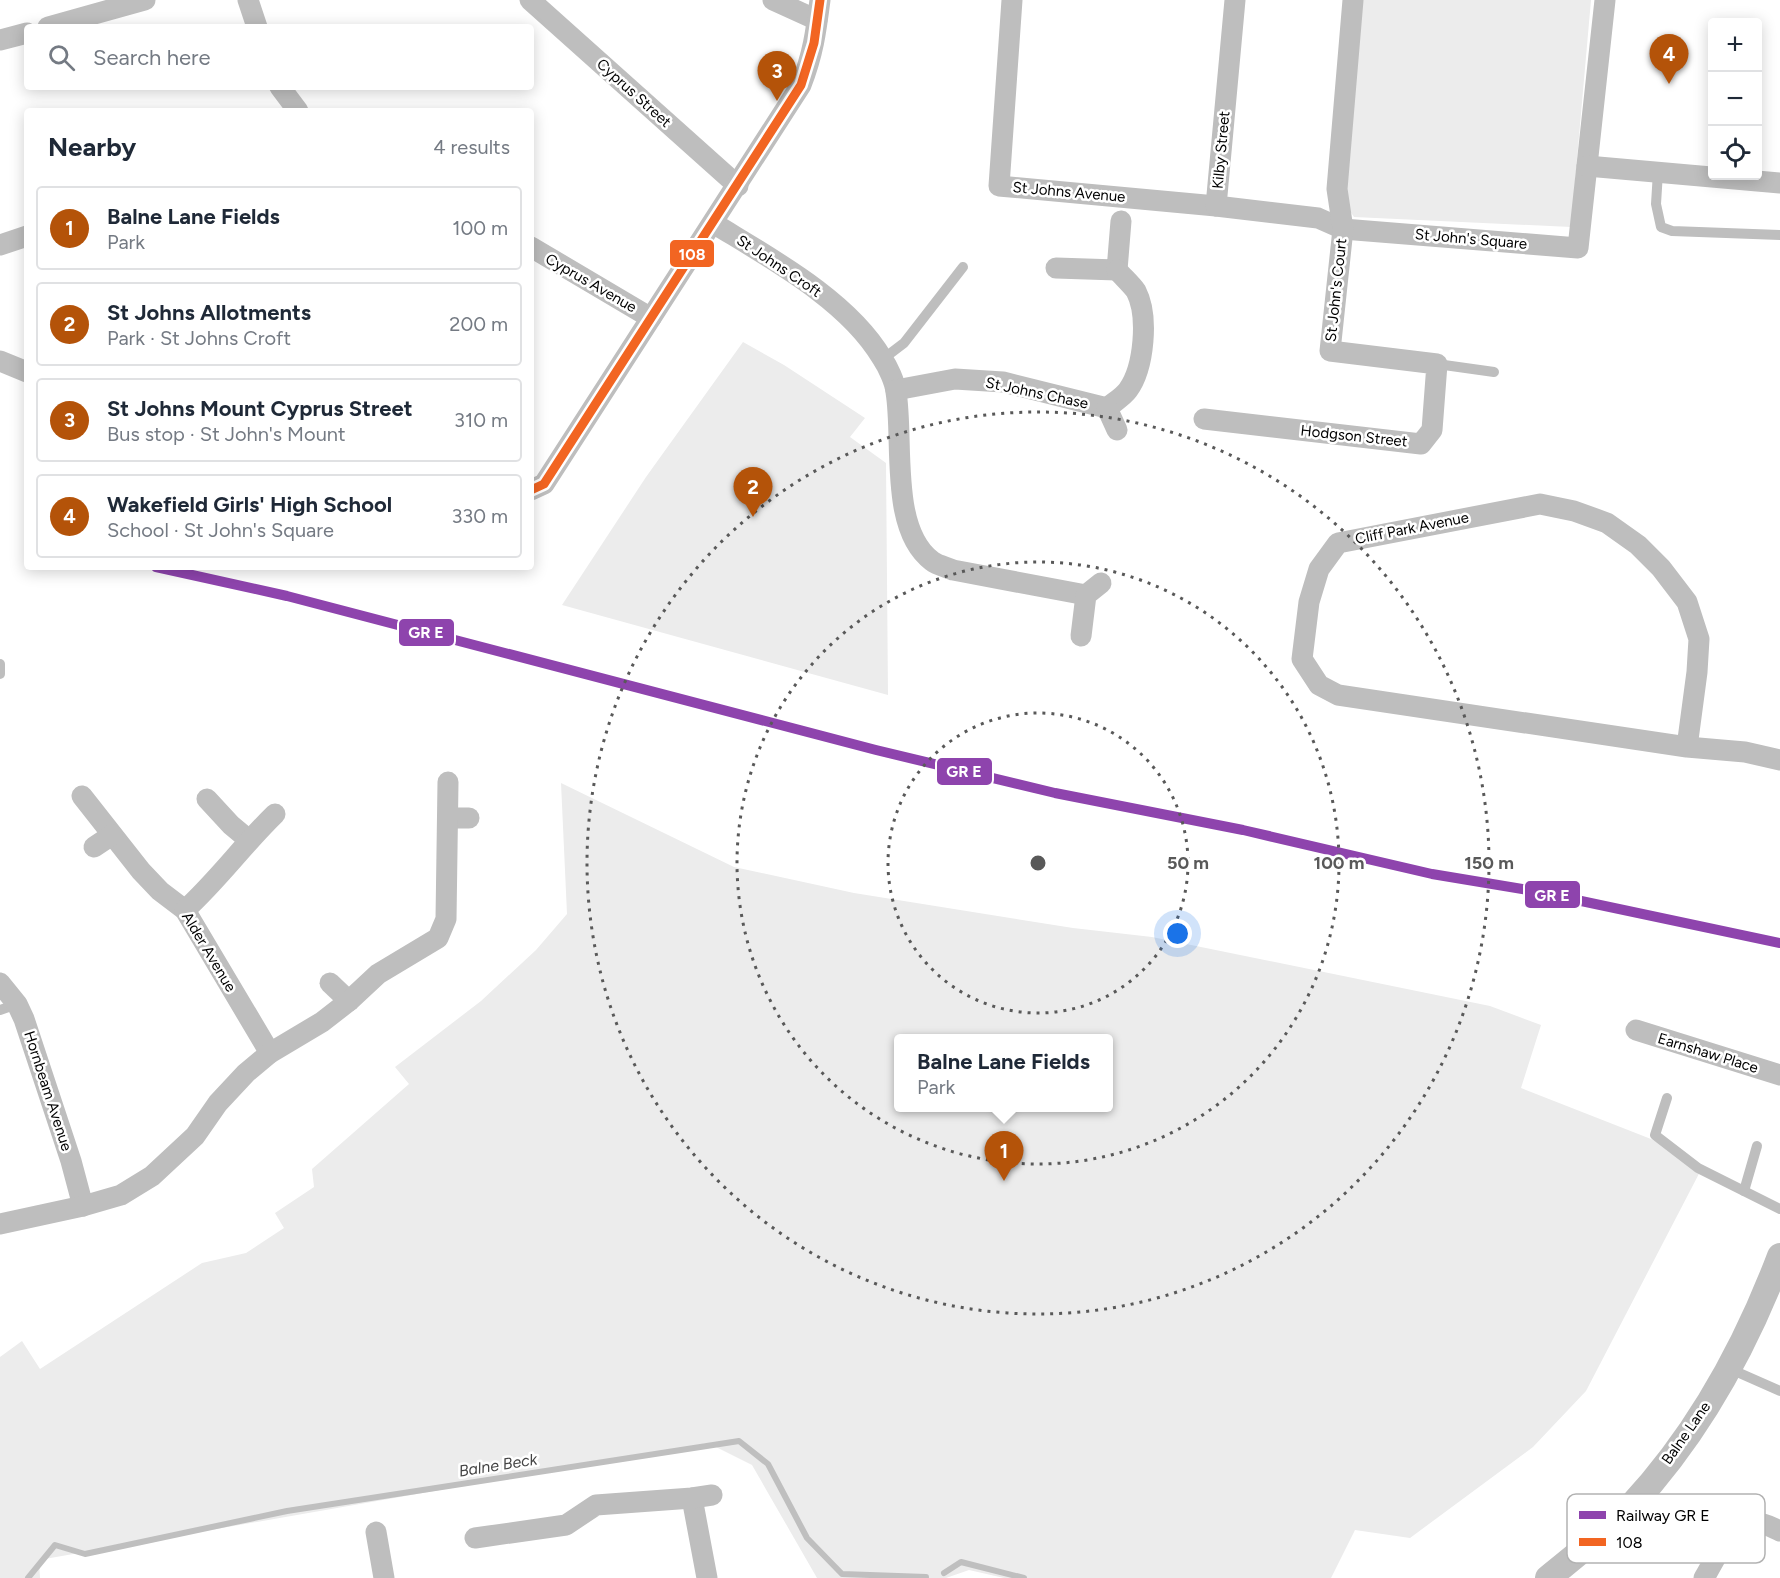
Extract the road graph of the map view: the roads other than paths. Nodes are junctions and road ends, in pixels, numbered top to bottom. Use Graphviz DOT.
graph roads {
  1 [pos="145,0"];
  2 [pos="248,0"];
  3 [pos="530,0"];
  4 [pos="773,0"];
  5 [pos="1012,0"];
  6 [pos="1235,0"];
  7 [pos="1353,0"];
  8 [pos="1605,0"];
  9 [pos="819,10"];
  10 [pos="59,24"];
  11 [pos="256,24"];
  12 [pos="24,34"];
  13 [pos="0,40"];
  14 [pos="282,90"];
  15 [pos="296,108"];
  16 [pos="1587,166"];
  17 [pos="1658,172"];
  18 [pos="1780,183"];
  19 [pos="738,186"];
  20 [pos="1216,206"];
  21 [pos="1121,221"];
  22 [pos="713,223"];
  23 [pos="1343,229"];
  24 [pos="1780,235"];
  25 [pos="24,237"];
  26 [pos="0,244"];
  27 [pos="534,249"];
  28 [pos="963,267"];
  29 [pos="1056,268"];
  30 [pos="1117,270"];
  31 [pos="651,318"];
  32 [pos="883,359"];
  33 [pos="0,361"];
  34 [pos="1437,364"];
  35 [pos="24,371"];
  36 [pos="1494,372"];
  37 [pos="896,390"];
  38 [pos="1107,408"];
  39 [pos="1204,419"];
  40 [pos="1117,430"];
  41 [pos="537,487"];
  42 [pos="1081,636"];
  43 [pos="0,664"];
  44 [pos="0,674"];
  45 [pos="1687,747"];
  46 [pos="1780,760"];
  47 [pos="448,782"];
  48 [pos="82,796"];
  49 [pos="207,799"];
  50 [pos="275,814"];
  51 [pos="447,818"];
  52 [pos="469,818"];
  53 [pos="112,835"];
  54 [pos="249,840"];
  55 [pos="94,847"];
  56 [pos="185,910"];
  57 [pos="0,982"];
  58 [pos="330,983"];
  59 [pos="349,1001"];
  60 [pos="8,1007"];
  61 [pos="1636,1030"];
  62 [pos="270,1053"];
  63 [pos="1780,1075"];
  64 [pos="1666,1098"];
  65 [pos="1757,1146"];
  66 [pos="1744,1191"];
  67 [pos="83,1206"];
  68 [pos="1780,1209"];
  69 [pos="0,1224"];
  70 [pos="1780,1256"];
  71 [pos="1728,1368"];
  72 [pos="1780,1391"];
  73 [pos="1640,1494"];
  74 [pos="1765,1525"];
  75 [pos="1780,1531"];
  76 [pos="376,1532"];
  77 [pos="475,1538"];
  78 [pos="1567,1563"];
  79 [pos="1713,1563"];
  80 [pos="384,1578"];
  81 [pos="708,1578"];
  82 [pos="1548,1578"];
  83 [pos="1704,1578"];
  1 -- 10 [label="street"];
  2 -- 11 [label="street"];
  3 -- 19 [label="street, Cyprus Street"];
  4 -- 9 [label="street"];
  5 -- 20 [label="street, St Johns Avenue"];
  6 -- 20 [label="street, Kilby Street"];
  7 -- 23 [label="street"];
  8 -- 16 [label="street, St John's Square"];
  9 -- 19 [label="street"];
  12 -- 13 [label="street"];
  14 -- 15 [label="street"];
  16 -- 17 [label="street"];
  16 -- 23 [label="street, St John's Square"];
  17 -- 18 [label="street"];
  17 -- 24 [label="lane"];
  19 -- 22 [label="street"];
  20 -- 23 [label="street, Kilby Street"];
  21 -- 30 [label="street"];
  22 -- 31 [label="street"];
  22 -- 32 [label="street, St Johns Croft"];
  23 -- 34 [label="street, St John's Court"];
  25 -- 26 [label="street"];
  27 -- 31 [label="street, Cyprus Avenue"];
  28 -- 32 [label="lane"];
  29 -- 30 [label="street"];
  30 -- 38 [label="street, St Johns Chase"];
  31 -- 41 [label="street"];
  32 -- 37 [label="street, St Johns Croft"];
  33 -- 35 [label="street"];
  34 -- 36 [label="lane"];
  34 -- 39 [label="street, Hodgson Street"];
  37 -- 38 [label="street, St Johns Chase"];
  37 -- 42 [label="street, St Johns Croft"];
  38 -- 40 [label="street, St Johns Chase"];
  43 -- 44 [label="lane"];
  45 -- 45 [label="street, Cliff Park Avenue"];
  45 -- 46 [label="street, Cliff Park Avenue"];
  47 -- 51 [label="street"];
  48 -- 53 [label="street, Alder Avenue"];
  49 -- 54 [label="street"];
  50 -- 54 [label="street"];
  51 -- 52 [label="street"];
  51 -- 59 [label="street"];
  53 -- 55 [label="street"];
  53 -- 56 [label="street, Alder Avenue"];
  54 -- 56 [label="street"];
  56 -- 62 [label="street, Alder Avenue"];
  57 -- 60 [label="street, Hornbeam Avenue"];
  58 -- 59 [label="street"];
  59 -- 62 [label="street"];
  60 -- 67 [label="street, Hornbeam Avenue"];
  61 -- 63 [label="street, Earnshaw Place"];
  62 -- 67 [label="street"];
  64 -- 66 [label="lane"];
  65 -- 66 [label="lane"];
  66 -- 68 [label="lane"];
  67 -- 69 [label="street"];
  70 -- 71 [label="street, Balne Lane"];
  71 -- 72 [label="lane"];
  71 -- 73 [label="street, Balne Lane"];
  74 -- 75 [label="street"];
  76 -- 80 [label="street"];
  77 -- 81 [label="street"];
  78 -- 82 [label="street, Balne Lane"];
  79 -- 83 [label="street"];
}
